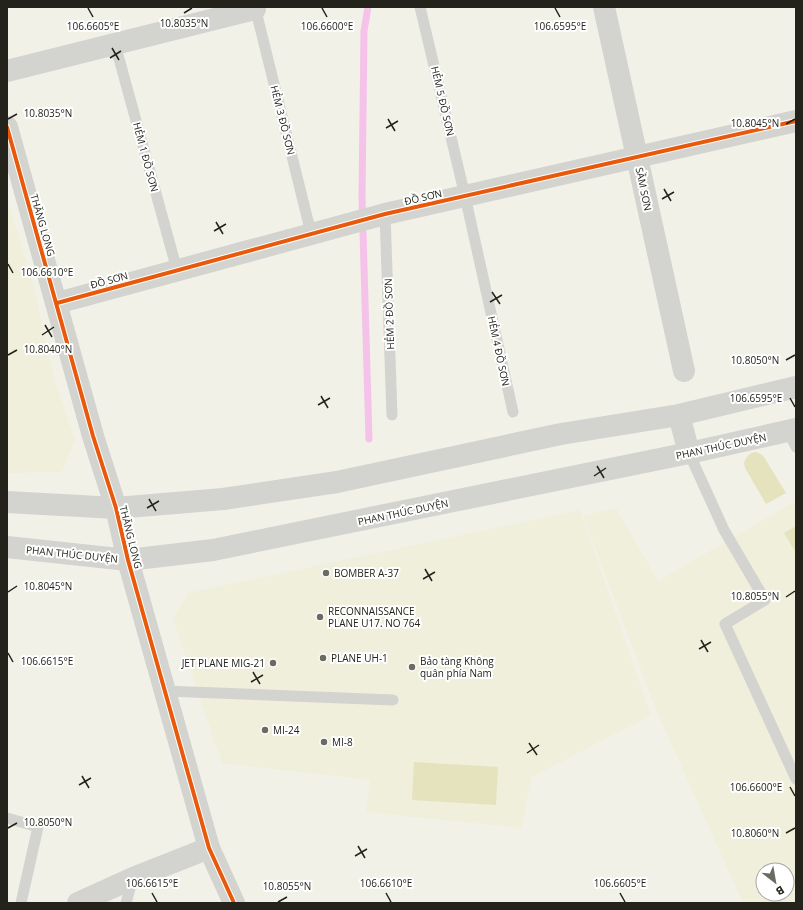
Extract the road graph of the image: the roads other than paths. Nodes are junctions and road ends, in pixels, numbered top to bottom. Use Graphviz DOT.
graph roads {
  1 [pos="420,7"];
  2 [pos="604,7"];
  3 [pos="255,8"];
  4 [pos="115,44"];
  5 [pos="7,71"];
  6 [pos="796,121"];
  7 [pos="7,127"];
  8 [pos="637,157"];
  9 [pos="465,196"];
  10 [pos="385,214"];
  11 [pos="311,234"];
  12 [pos="177,270"];
  13 [pos="57,303"];
  14 [pos="684,371"];
  15 [pos="796,387"];
  16 [pos="513,412"];
  17 [pos="392,415"];
  18 [pos="678,415"];
  19 [pos="793,436"];
  20 [pos="689,453"];
  21 [pos="7,502"];
  22 [pos="116,508"];
  23 [pos="7,548"];
  24 [pos="128,560"];
  25 [pos="165,691"];
  26 [pos="393,700"];
  27 [pos="796,779"];
  28 [pos="7,818"];
  29 [pos="209,848"];
  30 [pos="133,878"];
  31 [pos="21,903"];
  32 [pos="78,903"];
  33 [pos="126,903"];
  34 [pos="234,903"];
  1 -- 9 [label="lane, HẺM 5 ĐỒ SƠN"];
  2 -- 8 [label="street, SẦM SƠN"];
  3 -- 4 [label="street"];
  3 -- 11 [label="lane, HẺM 3 ĐỒ SƠN"];
  4 -- 5 [label="street"];
  4 -- 12 [label="lane, HẺM 1 ĐỒ SƠN"];
  6 -- 8 [label="street, ĐỒ SƠN"];
  7 -- 13 [label="street, THĂNG LONG"];
  8 -- 9 [label="street, ĐỒ SƠN"];
  8 -- 14 [label="street, SẦM SƠN"];
  9 -- 10 [label="street, ĐỒ SƠN"];
  9 -- 16 [label="lane, HẺM 4 ĐỒ SƠN"];
  10 -- 11 [label="street, ĐỒ SƠN"];
  10 -- 17 [label="lane, HẺM 2 ĐỒ SƠN"];
  11 -- 12 [label="street, ĐỒ SƠN"];
  12 -- 13 [label="street, ĐỒ SƠN"];
  13 -- 22 [label="street, THĂNG LONG"];
  15 -- 18 [label="street"];
  18 -- 20 [label="street"];
  18 -- 22 [label="street"];
  19 -- 20 [label="street, PHAN THÚC DUYỆN"];
  20 -- 24 [label="street, PHAN THÚC DUYỆN"];
  20 -- 27 [label="lane"];
  21 -- 22 [label="street"];
  22 -- 24 [label="street, THĂNG LONG"];
  23 -- 24 [label="street, PHAN THÚC DUYỆN"];
  24 -- 25 [label="street, THĂNG LONG"];
  25 -- 26 [label="lane"];
  25 -- 29 [label="street, THĂNG LONG"];
  28 -- 31 [label="lane"];
  29 -- 30 [label="street"];
  29 -- 34 [label="street, THĂNG LONG"];
  30 -- 32 [label="street"];
  30 -- 33 [label="lane"];
}
